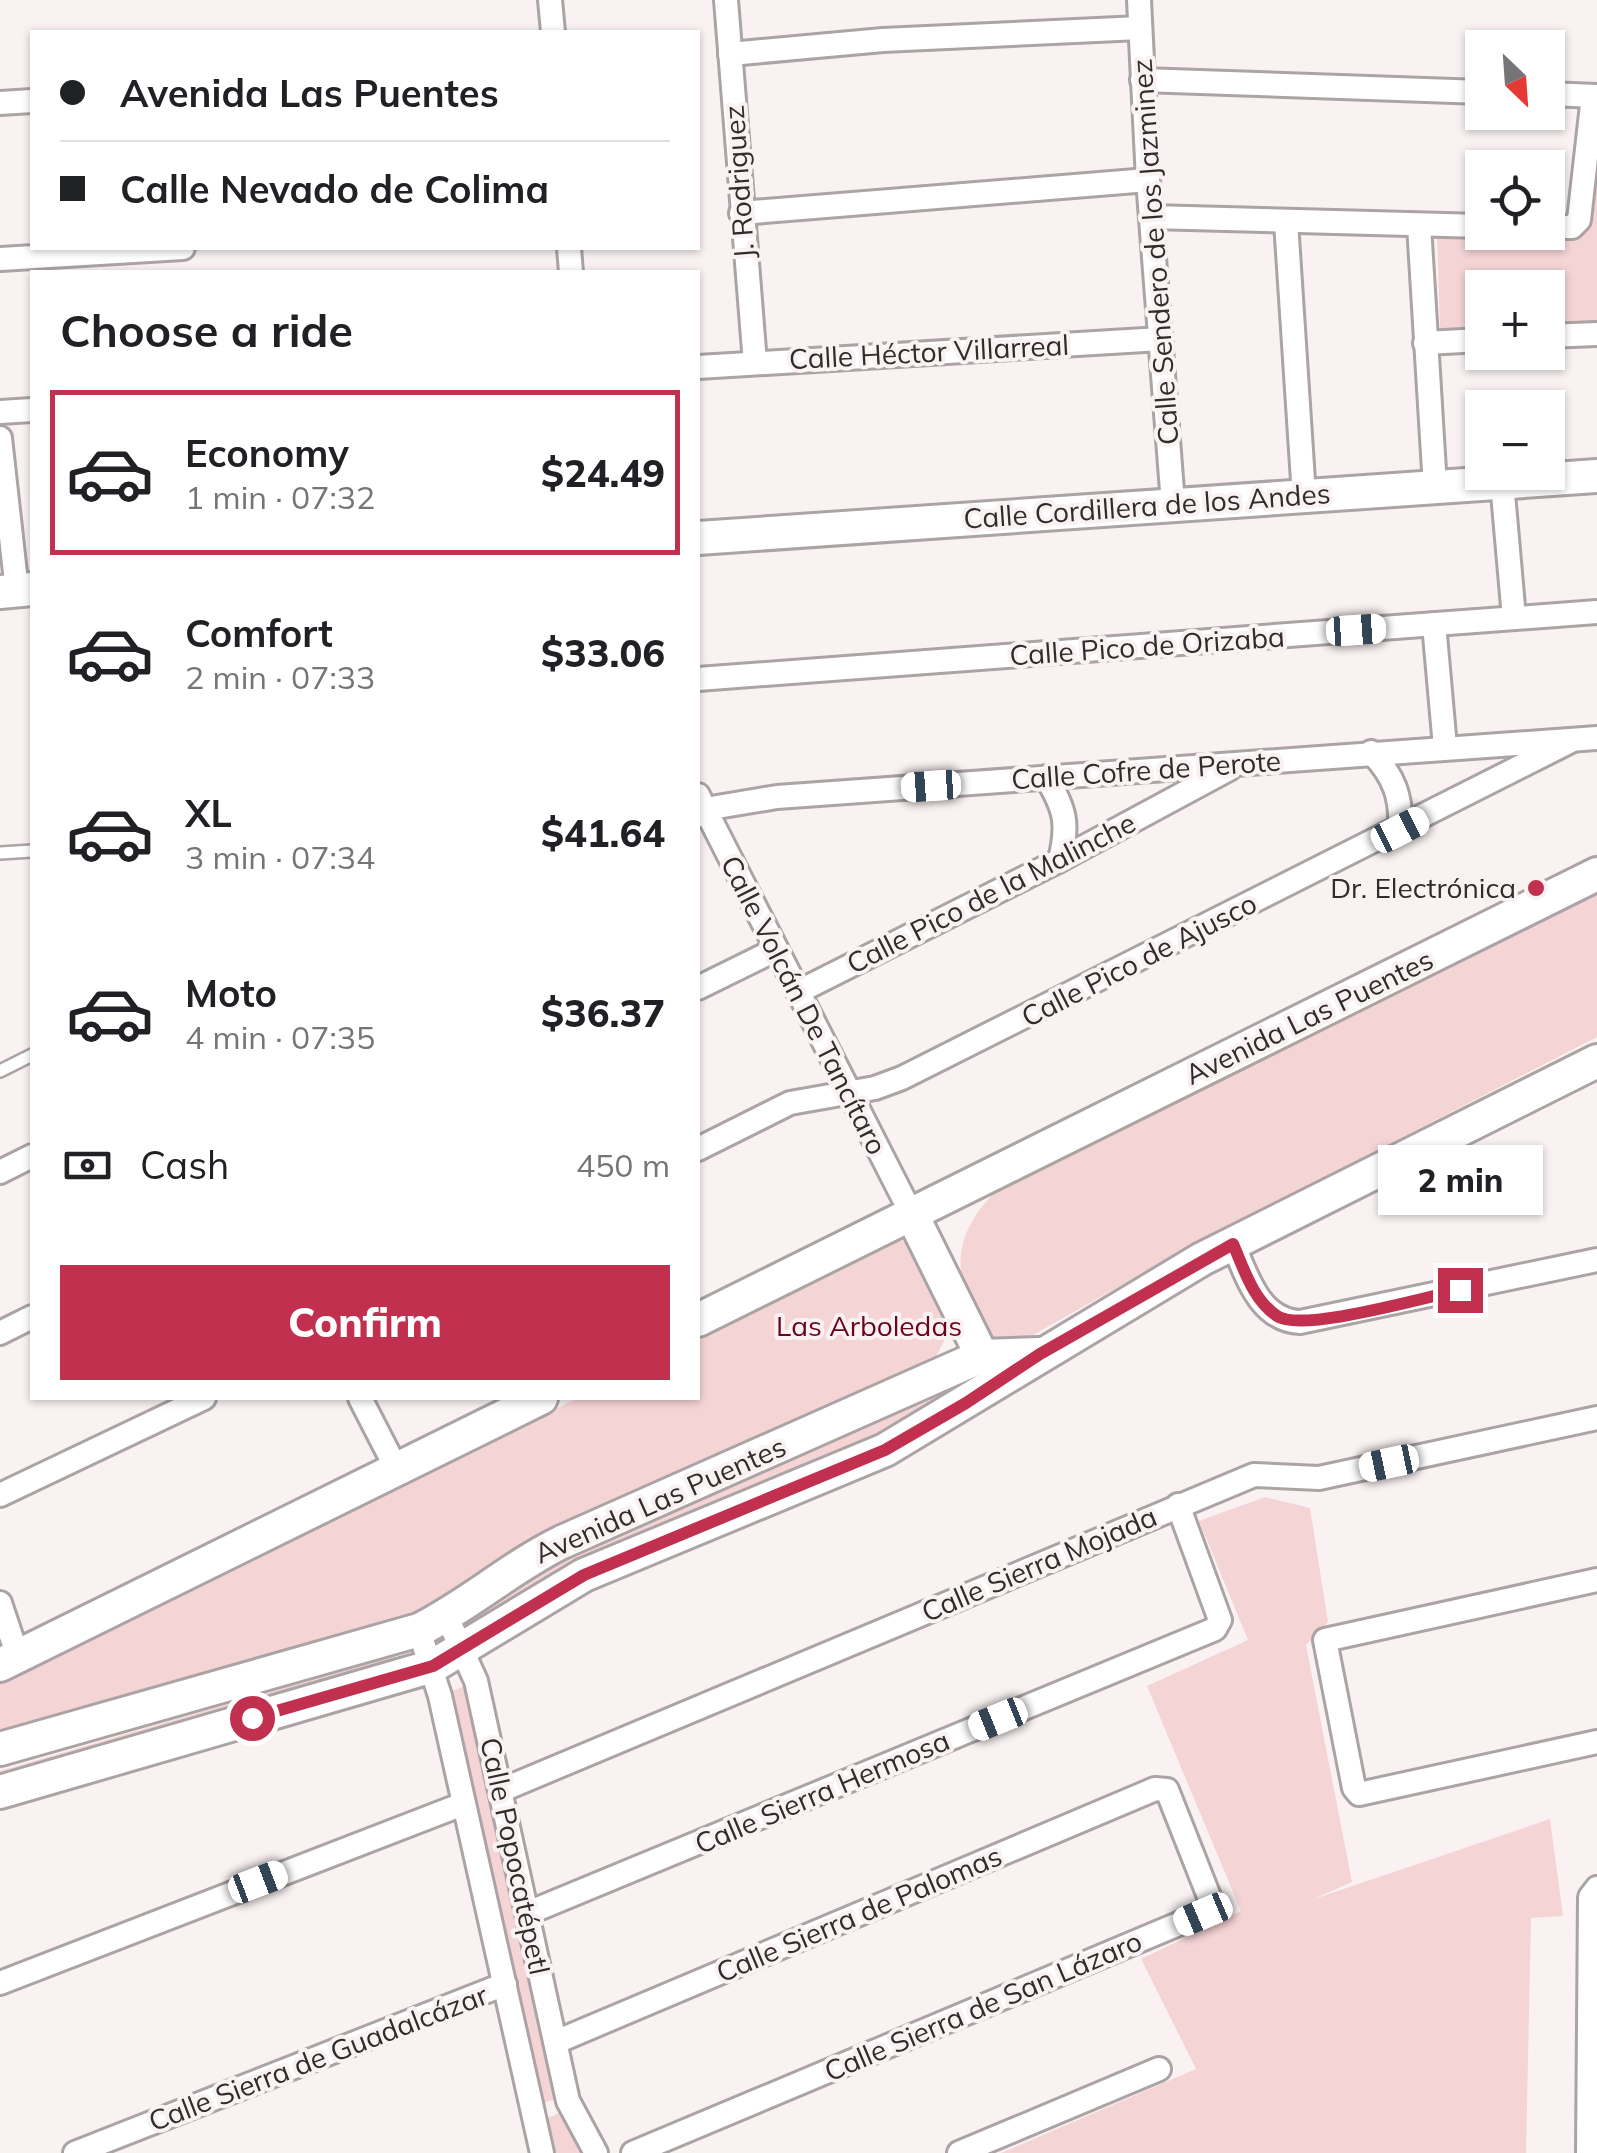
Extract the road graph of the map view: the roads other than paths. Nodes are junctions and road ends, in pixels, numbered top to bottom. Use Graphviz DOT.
graph roads {
  1 [pos="550,0"];
  2 [pos="726,0"];
  3 [pos="1139,0"];
  4 [pos="1140,28"];
  5 [pos="553,30"];
  6 [pos="730,54"];
  7 [pos="1142,80"];
  8 [pos="1465,91"];
  9 [pos="1565,95"];
  10 [pos="1595,96"];
  11 [pos="30,100"];
  12 [pos="0,103"];
  13 [pos="1148,180"];
  14 [pos="740,214"];
  15 [pos="1151,218"];
  16 [pos="1286,222"];
  17 [pos="1419,225"];
  18 [pos="1465,226"];
  19 [pos="1565,227"];
  20 [pos="152,250"];
  21 [pos="0,260"];
  22 [pos="1597,334"];
  23 [pos="1565,335"];
  24 [pos="1161,338"];
  25 [pos="1465,341"];
  26 [pos="1425,344"];
  27 [pos="755,363"];
  28 [pos="700,367"];
  29 [pos="30,410"];
  30 [pos="0,412"];
  31 [pos="0,438"];
  32 [pos="1597,476"];
  33 [pos="1565,478"];
  34 [pos="1465,485"];
  35 [pos="1435,487"];
  36 [pos="1503,490"];
  37 [pos="1304,496"];
  38 [pos="1172,504"];
  39 [pos="700,538"];
  40 [pos="16,591"];
  41 [pos="1597,612"];
  42 [pos="1514,618"];
  43 [pos="1434,624"];
  44 [pos="700,679"];
  45 [pos="1597,738"];
  46 [pos="1571,741"];
  47 [pos="1445,747"];
  48 [pos="1371,752"];
  49 [pos="1237,765"];
  50 [pos="1046,777"];
  51 [pos="700,807"];
  52 [pos="1400,830"];
  53 [pos="30,850"];
  54 [pos="0,853"];
  55 [pos="1060,860"];
  56 [pos="1597,874"];
  57 [pos="775,950"];
  58 [pos="700,987"];
  59 [pos="798,992"];
  60 [pos="30,1056"];
  61 [pos="1597,1062"];
  62 [pos="0,1071"];
  63 [pos="846,1092"];
  64 [pos="700,1148"];
  65 [pos="30,1157"];
  66 [pos="0,1172"];
  67 [pos="912,1215"];
  68 [pos="1233,1244"];
  69 [pos="1597,1260"];
  70 [pos="30,1318"];
  71 [pos="700,1319"];
  72 [pos="0,1333"];
  73 [pos="1040,1354"];
  74 [pos="982,1356"];
  75 [pos="200,1400"];
  76 [pos="361,1400"];
  77 [pos="537,1400"];
  78 [pos="1597,1418"];
  79 [pos="396,1468"];
  80 [pos="0,1495"];
  81 [pos="1178,1505"];
  82 [pos="1597,1580"];
  83 [pos="0,1603"];
  84 [pos="433,1624"];
  85 [pos="447,1658"];
  86 [pos="9,1661"];
  87 [pos="1597,1742"];
  88 [pos="0,1749"];
  89 [pos="1164,1788"];
  90 [pos="502,1790"];
  91 [pos="0,1792"];
  92 [pos="463,1804"];
  93 [pos="1595,1889"];
  94 [pos="528,1914"];
  95 [pos="0,1983"];
  96 [pos="505,1984"];
  97 [pos="556,2042"];
  98 [pos="1159,2069"];
  99 [pos="568,2100"];
  100 [pos="532,2109"];
  101 [pos="75,2153"];
  102 [pos="542,2153"];
  103 [pos="596,2153"];
  104 [pos="633,2153"];
  105 [pos="958,2153"];
  106 [pos="1588,2153"];
  1 -- 5 [label="street"];
  2 -- 6 [label="street, J. Rodriguez"];
  3 -- 4 [label="street, Calle Sendero de los Jazminez"];
  4 -- 6 [label="street"];
  4 -- 7 [label="street, Calle Sendero de los Jazminez"];
  6 -- 14 [label="street, J. Rodriguez"];
  7 -- 8 [label="street"];
  7 -- 13 [label="street, Calle Sendero de los Jazminez"];
  9 -- 10 [label="street"];
  10 -- 19 [label="street"];
  11 -- 12 [label="street"];
  13 -- 14 [label="street"];
  13 -- 15 [label="street, Calle Sendero de los Jazminez"];
  14 -- 27 [label="street, J. Rodriguez"];
  15 -- 16 [label="street"];
  15 -- 24 [label="street, Calle Sendero de los Jazminez"];
  16 -- 17 [label="street"];
  16 -- 37 [label="street"];
  17 -- 18 [label="street"];
  17 -- 26 [label="street"];
  20 -- 21 [label="street"];
  22 -- 23 [label="street"];
  24 -- 27 [label="street, Calle Héctor Villarreal"];
  24 -- 38 [label="street, Calle Sendero de los Jazminez"];
  25 -- 26 [label="street"];
  26 -- 35 [label="street"];
  27 -- 28 [label="street, Calle Héctor Villarreal"];
  29 -- 30 [label="street"];
  31 -- 40 [label="street"];
  32 -- 33 [label="street, Calle Cordillera de los Andes"];
  34 -- 35 [label="street, Calle Cordillera de los Andes"];
  35 -- 37 [label="street, Calle Cordillera de los Andes"];
  36 -- 42 [label="street"];
  37 -- 38 [label="street, Calle Cordillera de los Andes"];
  38 -- 39 [label="street, Calle Cordillera de los Andes"];
  41 -- 42 [label="street, Calle Pico de Orizaba"];
  42 -- 43 [label="street, Calle Pico de Orizaba"];
  43 -- 44 [label="street, Calle Pico de Orizaba"];
  43 -- 47 [label="street"];
  45 -- 46 [label="street, Calle Cofre de Perote"];
  46 -- 47 [label="street, Calle Cofre de Perote"];
  46 -- 52 [label="street, Calle Pico de Ajusco"];
  47 -- 48 [label="street, Calle Cofre de Perote"];
  48 -- 49 [label="street, Calle Cofre de Perote"];
  48 -- 52 [label="street"];
  49 -- 50 [label="street, Calle Cofre de Perote"];
  49 -- 55 [label="street, Calle Pico de la Malinche"];
  50 -- 51 [label="street, Calle Cofre de Perote"];
  50 -- 55 [label="street"];
  51 -- 57 [label="street, Calle Volcán De Tancítaro"];
  52 -- 63 [label="street, Calle Pico de Ajusco"];
  53 -- 54 [label="lane"];
  55 -- 59 [label="street, Calle Pico de la Malinche"];
  56 -- 67 [label="street, Avenida Las Puentes"];
  57 -- 58 [label="street"];
  57 -- 59 [label="street, Calle Volcán De Tancítaro"];
  59 -- 63 [label="street, Calle Volcán De Tancítaro"];
  60 -- 62 [label="lane"];
  61 -- 68 [label="street, Avenida Las Puentes"];
  63 -- 64 [label="street, Calle Pico de Ajusco"];
  63 -- 67 [label="street, Calle Volcán De Tancítaro"];
  65 -- 66 [label="street"];
  67 -- 71 [label="street, Avenida Las Puentes"];
  67 -- 74 [label="street"];
  68 -- 69 [label="street"];
  68 -- 73 [label="street, Avenida Las Puentes"];
  70 -- 72 [label="street"];
  73 -- 74 [label="street, Avenida Las Puentes"];
  73 -- 85 [label="street, Avenida Las Puentes"];
  74 -- 84 [label="street, Avenida Las Puentes"];
  75 -- 80 [label="street"];
  76 -- 79 [label="street"];
  77 -- 79 [label="street"];
  78 -- 81 [label="street, Calle Sierra Mojada"];
  79 -- 86 [label="street"];
  81 -- 90 [label="street, Calle Sierra Mojada"];
  81 -- 94 [label="street, Calle Sierra Hermosa"];
  82 -- 87 [label="street"];
  83 -- 86 [label="street"];
  84 -- 85 [label="street, Calle Popocatépetl"];
  84 -- 85 [label="street, Calle Popocatépetl"];
  84 -- 88 [label="street, Avenida Las Puentes"];
  85 -- 90 [label="street, Calle Popocatépetl"];
  85 -- 91 [label="street, Avenida Las Puentes"];
  85 -- 92 [label="street, Calle Popocatépetl"];
  89 -- 97 [label="street, Calle Sierra de Palomas"];
  89 -- 104 [label="street, Calle Sierra de San Lázaro"];
  90 -- 94 [label="street, Calle Popocatépetl"];
  92 -- 95 [label="street"];
  92 -- 96 [label="street, Calle Popocatépetl"];
  93 -- 106 [label="street"];
  94 -- 97 [label="street, Calle Popocatépetl"];
  96 -- 100 [label="street, Calle Popocatépetl"];
  96 -- 101 [label="street, Calle Sierra de Guadalcázar"];
  97 -- 99 [label="street, Calle Popocatépetl"];
  98 -- 105 [label="street"];
  99 -- 100 [label="street"];
  99 -- 103 [label="street, Calle Popocatépetl"];
  100 -- 102 [label="street, Calle Popocatépetl"];
}
